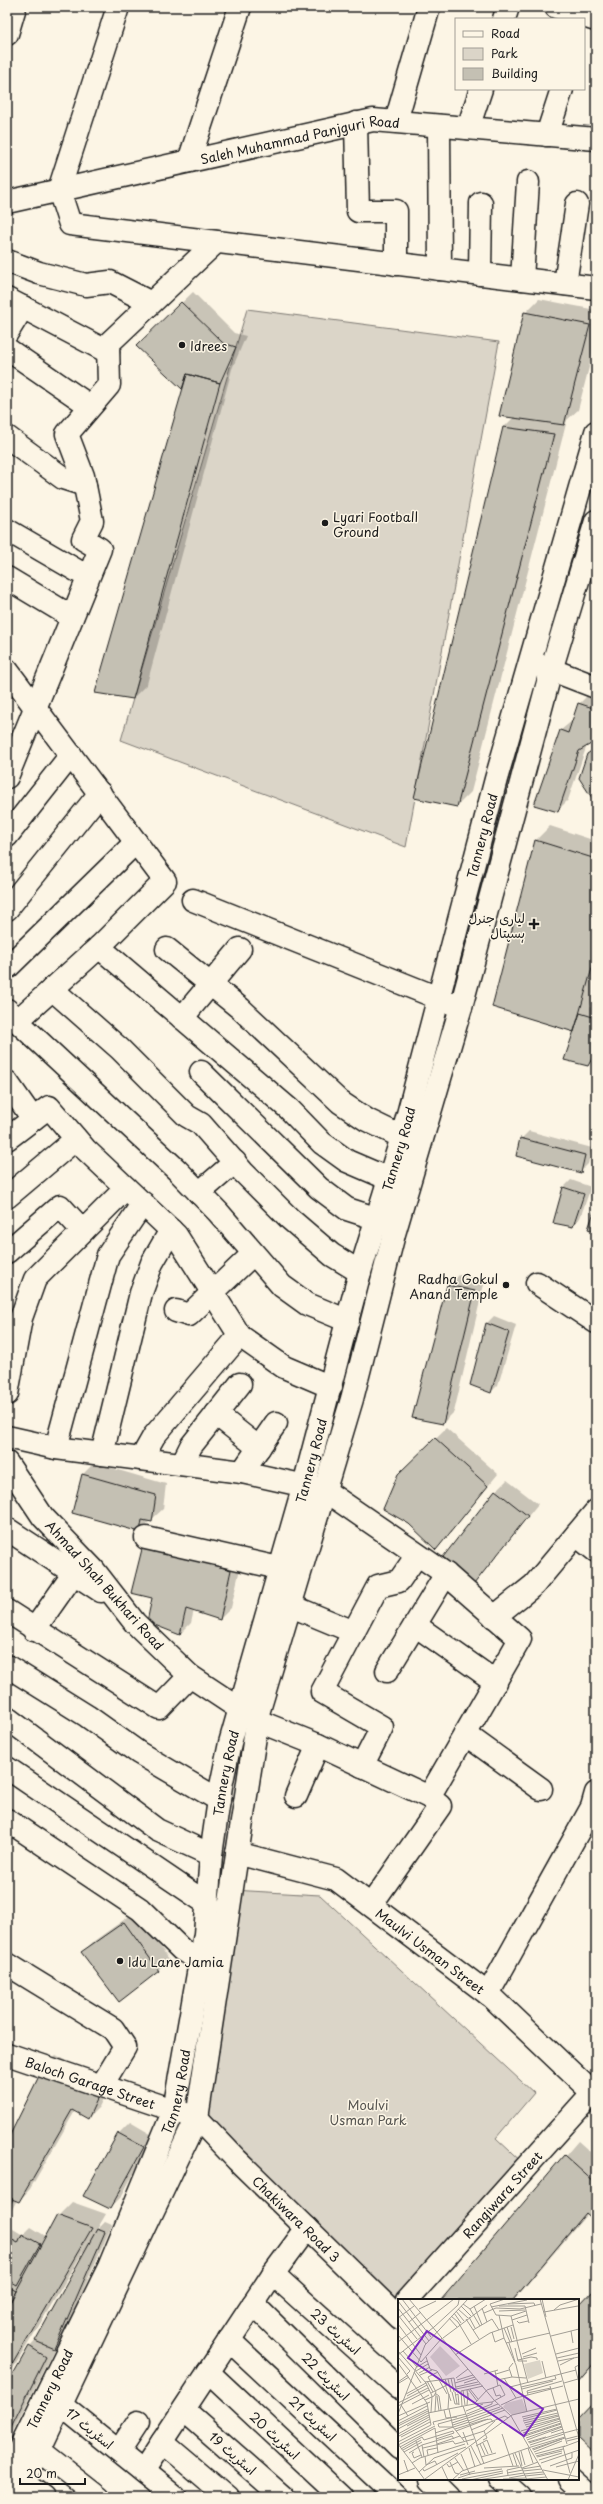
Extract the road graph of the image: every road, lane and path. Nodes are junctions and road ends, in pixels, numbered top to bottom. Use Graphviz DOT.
graph roads {
  1 [pos="15,7"];
  2 [pos="118,7"];
  3 [pos="240,7"];
  4 [pos="429,7"];
  5 [pos="508,7"];
  6 [pos="556,7"];
  7 [pos="589,16"];
  8 [pos="504,18"];
  9 [pos="7,34"];
  10 [pos="481,90"];
  11 [pos="562,90"];
  12 [pos="396,122"];
  13 [pos="356,124"];
  14 [pos="439,126"];
  15 [pos="468,128"];
  16 [pos="547,136"];
  17 [pos="596,139"];
  18 [pos="189,161"];
  19 [pos="528,182"];
  20 [pos="59,190"];
  21 [pos="7,202"];
  22 [pos="481,203"];
  23 [pos="577,204"];
  24 [pos="216,242"];
  25 [pos="7,261"];
  26 [pos="396,264"];
  27 [pos="440,269"];
  28 [pos="480,274"];
  29 [pos="522,279"];
  30 [pos="565,284"];
  31 [pos="596,288"];
  32 [pos="15,303"];
  33 [pos="151,303"];
  34 [pos="7,333"];
  35 [pos="7,349"];
  36 [pos="108,352"];
  37 [pos="90,406"];
  38 [pos="596,432"];
  39 [pos="7,437"];
  40 [pos="85,485"];
  41 [pos="596,521"];
  42 [pos="7,530"];
  43 [pos="88,577"];
  44 [pos="7,578"];
  45 [pos="72,617"];
  46 [pos="530,662"];
  47 [pos="552,669"];
  48 [pos="7,670"];
  49 [pos="596,687"];
  50 [pos="7,693"];
  51 [pos="35,706"];
  52 [pos="70,755"];
  53 [pos="9,768"];
  54 [pos="100,793"];
  55 [pos="7,836"];
  56 [pos="136,842"];
  57 [pos="193,900"];
  58 [pos="7,909"];
  59 [pos="99,947"];
  60 [pos="167,949"];
  61 [pos="240,949"];
  62 [pos="7,968"];
  63 [pos="209,984"];
  64 [pos="52,990"];
  65 [pos="439,998"];
  66 [pos="461,1007"];
  67 [pos="12,1015"];
  68 [pos="182,1018"];
  69 [pos="201,1072"];
  70 [pos="7,1082"];
  71 [pos="33,1119"];
  72 [pos="402,1137"];
  73 [pos="7,1139"];
  74 [pos="76,1139"];
  75 [pos="234,1162"];
  76 [pos="389,1179"];
  77 [pos="126,1188"];
  78 [pos="199,1193"];
  79 [pos="7,1197"];
  80 [pos="142,1203"];
  81 [pos="378,1219"];
  82 [pos="171,1230"];
  83 [pos="83,1231"];
  84 [pos="7,1252"];
  85 [pos="253,1254"];
  86 [pos="360,1272"];
  87 [pos="537,1283"];
  88 [pos="212,1291"];
  89 [pos="30,1296"];
  90 [pos="176,1311"];
  91 [pos="7,1317"];
  92 [pos="348,1321"];
  93 [pos="596,1322"];
  94 [pos="235,1341"];
  95 [pos="240,1384"];
  96 [pos="331,1387"];
  97 [pos="7,1394"];
  98 [pos="216,1414"];
  99 [pos="276,1423"];
  100 [pos="7,1437"];
  101 [pos="56,1448"];
  102 [pos="259,1448"];
  103 [pos="102,1454"];
  104 [pos="141,1459"];
  105 [pos="7,1463"];
  106 [pos="182,1464"];
  107 [pos="242,1472"];
  108 [pos="314,1488"];
  109 [pos="596,1511"];
  110 [pos="7,1529"];
  111 [pos="576,1535"];
  112 [pos="146,1538"];
  113 [pos="596,1551"];
  114 [pos="417,1555"];
  115 [pos="279,1568"];
  116 [pos="74,1573"];
  117 [pos="446,1574"];
  118 [pos="120,1603"];
  119 [pos="289,1605"];
  120 [pos="7,1611"];
  121 [pos="494,1617"];
  122 [pos="415,1625"];
  123 [pos="34,1630"];
  124 [pos="354,1632"];
  125 [pos="7,1666"];
  126 [pos="387,1671"];
  127 [pos="190,1676"];
  128 [pos="496,1682"];
  129 [pos="248,1715"];
  130 [pos="7,1718"];
  131 [pos="465,1734"];
  132 [pos="318,1745"];
  133 [pos="362,1766"];
  134 [pos="7,1768"];
  135 [pos="541,1789"];
  136 [pos="296,1796"];
  137 [pos="430,1797"];
  138 [pos="219,1800"];
  139 [pos="595,1803"];
  140 [pos="7,1820"];
  141 [pos="237,1853"];
  142 [pos="211,1855"];
  143 [pos="209,1905"];
  144 [pos="371,1905"];
  145 [pos="199,1960"];
  146 [pos="7,1964"];
  147 [pos="488,1994"];
  148 [pos="7,2054"];
  149 [pos="102,2085"];
  150 [pos="595,2093"];
  151 [pos="174,2110"];
  152 [pos="197,2118"];
  153 [pos="307,2228"];
  154 [pos="272,2274"];
  155 [pos="410,2299"];
  156 [pos="253,2304"];
  157 [pos="398,2308"];
  158 [pos="229,2340"];
  159 [pos="208,2372"];
  160 [pos="398,2387"];
  161 [pos="61,2405"];
  162 [pos="184,2410"];
  163 [pos="138,2422"];
  164 [pos="162,2442"];
  165 [pos="398,2447"];
  166 [pos="39,2450"];
  167 [pos="118,2451"];
  168 [pos="144,2471"];
  169 [pos="432,2480"];
  170 [pos="501,2480"];
  171 [pos="571,2480"];
  172 [pos="16,2485"];
  173 [pos="43,2497"];
  174 [pos="99,2497"];
  175 [pos="174,2497"];
  176 [pos="227,2497"];
  177 [pos="283,2497"];
  178 [pos="342,2497"];
  179 [pos="397,2497"];
  180 [pos="449,2497"];
  181 [pos="519,2497"];
  182 [pos="590,2497"];
  1 -- 9 [label="street"];
  2 -- 20 [label="street"];
  3 -- 18 [label="street"];
  4 -- 12 [label="street"];
  5 -- 8 [label="street"];
  6 -- 7 [label="street"];
  10 -- 15 [label="street"];
  11 -- 16 [label="street"];
  12 -- 13 [label="street, Saleh Muhammad Panjguri Road"];
  12 -- 14 [label="street, Saleh Muhammad Panjguri Road"];
  13 -- 18 [label="street, Saleh Muhammad Panjguri Road"];
  13 -- 26 [label="street"];
  14 -- 15 [label="street, Saleh Muhammad Panjguri Road"];
  14 -- 27 [label="street"];
  15 -- 16 [label="street, Saleh Muhammad Panjguri Road"];
  16 -- 17 [label="street, Saleh Muhammad Panjguri Road"];
  18 -- 20 [label="street, Saleh Muhammad Panjguri Road"];
  19 -- 29 [label="street"];
  20 -- 21 [label="street, Saleh Muhammad Panjguri Road"];
  20 -- 24 [label="street"];
  22 -- 28 [label="street"];
  23 -- 30 [label="street"];
  24 -- 26 [label="street"];
  24 -- 33 [label="street"];
  25 -- 33 [label="street"];
  26 -- 27 [label="street"];
  27 -- 28 [label="street"];
  28 -- 29 [label="street"];
  29 -- 30 [label="street"];
  30 -- 31 [label="street"];
  32 -- 34 [label="street"];
  32 -- 36 [label="street"];
  33 -- 36 [label="street"];
  35 -- 37 [label="street"];
  36 -- 37 [label="street"];
  37 -- 40 [label="street"];
  38 -- 46 [label="street, Tannery Road"];
  39 -- 40 [label="street"];
  40 -- 43 [label="street"];
  41 -- 47 [label="street, Tannery Road"];
  42 -- 43 [label="street"];
  43 -- 45 [label="street"];
  44 -- 45 [label="street"];
  45 -- 51 [label="street"];
  46 -- 47 [label="street"];
  46 -- 65 [label="street, Tannery Road"];
  47 -- 49 [label="street"];
  47 -- 66 [label="street, Tannery Road"];
  48 -- 51 [label="street"];
  50 -- 51 [label="street"];
  51 -- 52 [label="street"];
  51 -- 53 [label="street"];
  52 -- 54 [label="street"];
  52 -- 55 [label="street"];
  54 -- 56 [label="street"];
  54 -- 58 [label="street"];
  56 -- 59 [label="street"];
  56 -- 62 [label="street"];
  57 -- 65 [label="street"];
  59 -- 64 [label="street"];
  59 -- 68 [label="street"];
  60 -- 63 [label="street"];
  61 -- 63 [label="street"];
  63 -- 68 [label="street"];
  63 -- 72 [label="street"];
  64 -- 67 [label="street"];
  64 -- 75 [label="street"];
  65 -- 66 [label="street"];
  65 -- 72 [label="street, Tannery Road"];
  66 -- 108 [label="street, Tannery Road"];
  67 -- 78 [label="street"];
  68 -- 76 [label="street"];
  69 -- 81 [label="street"];
  70 -- 71 [label="street"];
  71 -- 73 [label="street"];
  71 -- 74 [label="street"];
  72 -- 76 [label="street, Tannery Road"];
  74 -- 77 [label="street"];
  74 -- 79 [label="street"];
  75 -- 78 [label="street"];
  75 -- 86 [label="street"];
  76 -- 81 [label="street, Tannery Road"];
  77 -- 80 [label="street"];
  77 -- 83 [label="street"];
  78 -- 85 [label="street"];
  80 -- 82 [label="street"];
  80 -- 101 [label="street"];
  81 -- 86 [label="street, Tannery Road"];
  82 -- 88 [label="street"];
  82 -- 103 [label="street"];
  83 -- 84 [label="street"];
  83 -- 89 [label="street"];
  85 -- 88 [label="street"];
  85 -- 92 [label="street"];
  86 -- 92 [label="street, Tannery Road"];
  87 -- 93 [label="street"];
  88 -- 90 [label="street"];
  88 -- 96 [label="street"];
  89 -- 91 [label="street"];
  89 -- 97 [label="street"];
  92 -- 96 [label="street, Tannery Road"];
  94 -- 104 [label="street"];
  95 -- 98 [label="street"];
  96 -- 108 [label="street, Tannery Road"];
  98 -- 102 [label="street"];
  98 -- 106 [label="street"];
  99 -- 102 [label="street"];
  100 -- 101 [label="street"];
  101 -- 103 [label="street"];
  102 -- 107 [label="street"];
  103 -- 104 [label="street"];
  104 -- 106 [label="street"];
  105 -- 118 [label="street, Ahmad Shah Bukhari Road"];
  106 -- 107 [label="street"];
  107 -- 108 [label="street"];
  108 -- 114 [label="street"];
  108 -- 115 [label="street, Tannery Road"];
  108 -- 119 [label="street, Tannery Road"];
  109 -- 111 [label="street"];
  110 -- 116 [label="street"];
  111 -- 113 [label="street"];
  111 -- 121 [label="street"];
  112 -- 115 [label="street"];
  114 -- 117 [label="street"];
  114 -- 124 [label="street"];
  115 -- 129 [label="street, Tannery Road"];
  116 -- 118 [label="street"];
  116 -- 123 [label="street"];
  117 -- 121 [label="street"];
  117 -- 122 [label="street"];
  118 -- 127 [label="street, Ahmad Shah Bukhari Road"];
  119 -- 124 [label="street"];
  119 -- 129 [label="street, Tannery Road"];
  120 -- 123 [label="street"];
  121 -- 128 [label="street"];
  122 -- 126 [label="street"];
  122 -- 128 [label="street"];
  123 -- 127 [label="street"];
  124 -- 133 [label="street"];
  125 -- 138 [label="street"];
  127 -- 129 [label="street, Ahmad Shah Bukhari Road"];
  128 -- 131 [label="street"];
  129 -- 132 [label="street, Ahmad Shah Bukhari Road"];
  129 -- 138 [label="street, Tannery Road"];
  129 -- 141 [label="street, Tannery Road"];
  130 -- 142 [label="street"];
  131 -- 135 [label="street"];
  131 -- 137 [label="street"];
  132 -- 133 [label="street, Ahmad Shah Bukhari Road"];
  132 -- 136 [label="street"];
  133 -- 137 [label="street, Ahmad Shah Bukhari Road"];
  134 -- 143 [label="street"];
  137 -- 144 [label="street"];
  138 -- 142 [label="street, Tannery Road"];
  139 -- 147 [label="street"];
  140 -- 145 [label="street"];
  141 -- 144 [label="street, Maulvi Usman Street"];
  141 -- 152 [label="street, Tannery Road"];
  142 -- 143 [label="street, Tannery Road"];
  143 -- 145 [label="street, Tannery Road"];
  144 -- 147 [label="street, Maulvi Usman Street"];
  145 -- 151 [label="street, Tannery Road"];
  146 -- 149 [label="street"];
  147 -- 150 [label="street, Maulvi Usman Street"];
  148 -- 149 [label="street, Baloch Garage Street"];
  149 -- 151 [label="street, Baloch Garage Street"];
  150 -- 155 [label="street, Rangiwara Street"];
  151 -- 152 [label="street, Baloch Garage Street"];
  151 -- 172 [label="street, Tannery Road"];
  152 -- 153 [label="street, Chakiwara Road 3"];
  152 -- 161 [label="street, Tannery Road"];
  153 -- 154 [label="street"];
  153 -- 157 [label="street, Chakiwara Road 3"];
  154 -- 156 [label="street"];
  154 -- 160 [label="street, اسٹریٹ 23"];
  156 -- 158 [label="street"];
  156 -- 165 [label="street, اسٹریٹ 22"];
  158 -- 159 [label="street"];
  158 -- 179 [label="street, اسٹریٹ 21"];
  159 -- 162 [label="street"];
  159 -- 178 [label="street, اسٹریٹ 20"];
  161 -- 166 [label="street, Tannery Road"];
  161 -- 167 [label="street, اسٹریٹ 17"];
  162 -- 164 [label="street"];
  162 -- 177 [label="street, اسٹریٹ 19"];
  163 -- 167 [label="street"];
  164 -- 168 [label="street"];
  164 -- 176 [label="street"];
  166 -- 172 [label="street, Tannery Road"];
  166 -- 174 [label="street"];
  167 -- 168 [label="street, اسٹریٹ 17"];
  168 -- 175 [label="street, اسٹریٹ 17"];
  169 -- 180 [label="street"];
  170 -- 181 [label="street"];
  171 -- 182 [label="street"];
  172 -- 173 [label="street"];
}
